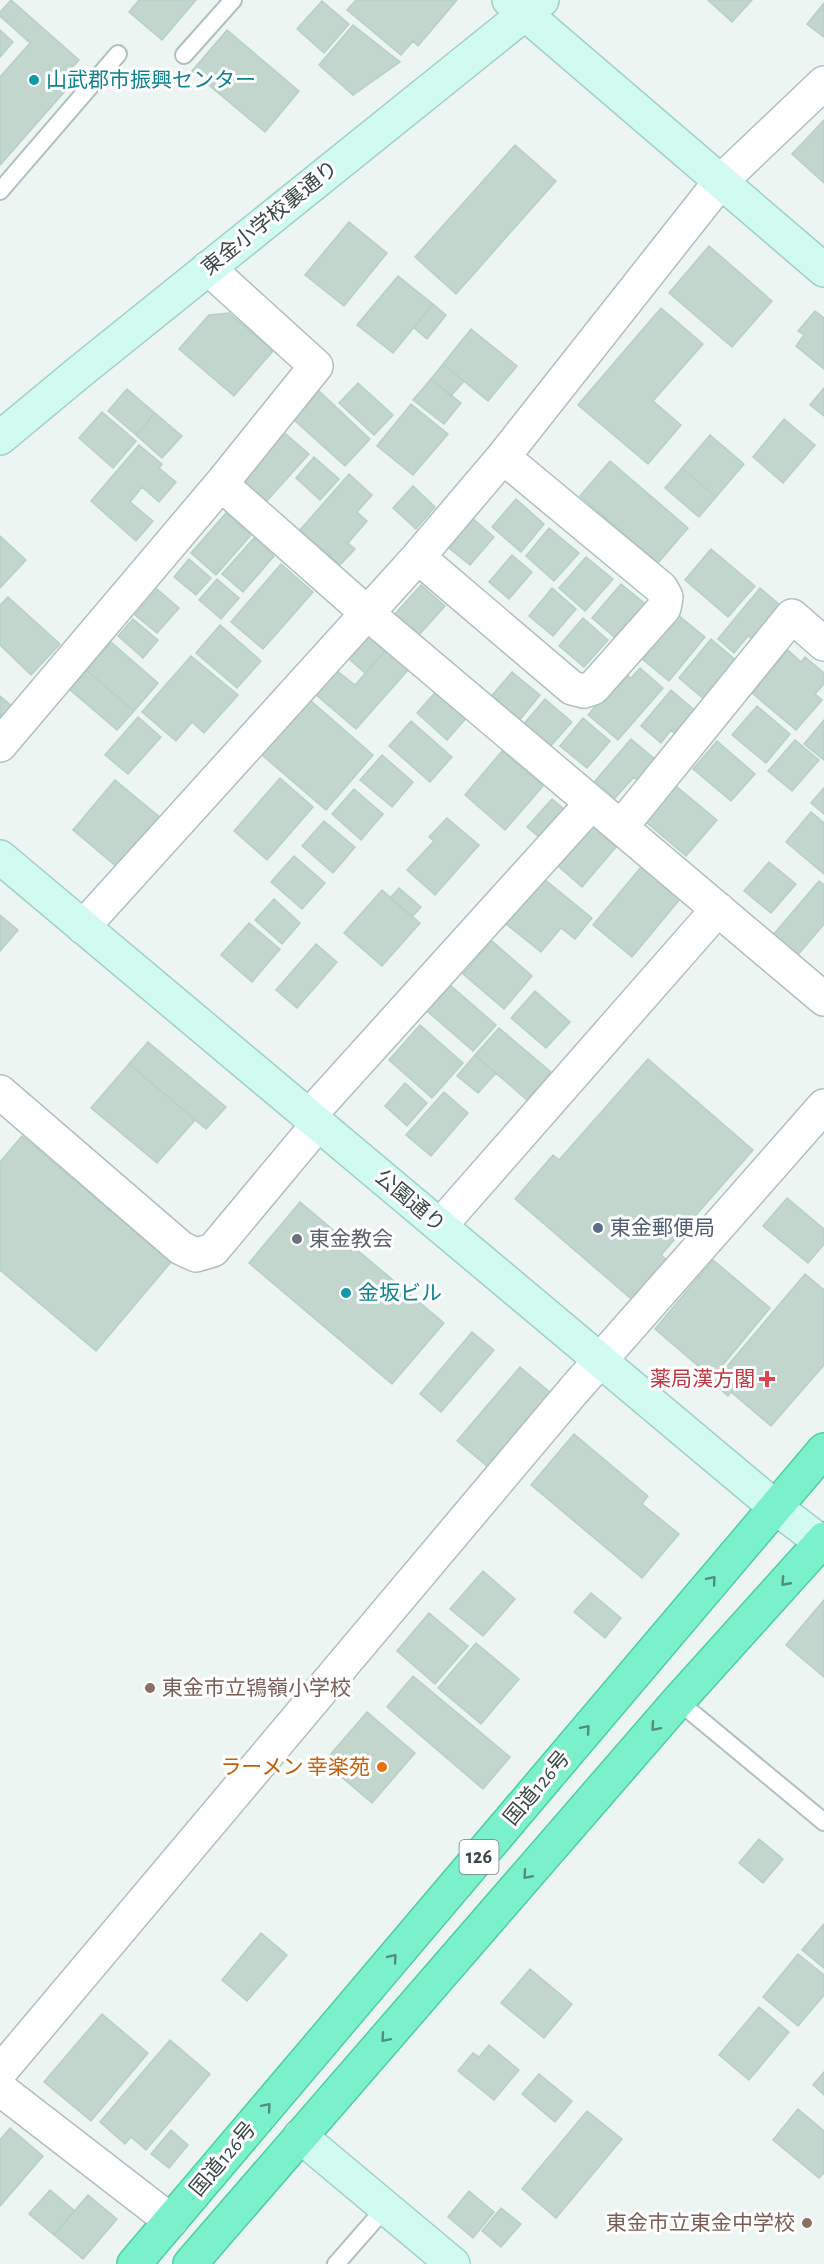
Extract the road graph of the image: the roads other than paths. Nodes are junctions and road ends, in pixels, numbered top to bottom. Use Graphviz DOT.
graph roads {
  1 [pos="233,0"];
  2 [pos="525,5"];
  3 [pos="118,54"];
  4 [pos="184,55"];
  5 [pos="824,83"];
  6 [pos="720,182"];
  7 [pos="0,191"];
  8 [pos="208,268"];
  9 [pos="824,270"];
  10 [pos="0,438"];
  11 [pos="503,457"];
  12 [pos="221,484"];
  13 [pos="418,557"];
  14 [pos="367,612"];
  15 [pos="824,644"];
  16 [pos="0,746"];
  17 [pos="592,804"];
  18 [pos="621,827"];
  19 [pos="0,857"];
  20 [pos="718,909"];
  21 [pos="83,927"];
  22 [pos="824,999"];
  23 [pos="0,1092"];
  24 [pos="824,1106"];
  25 [pos="314,1120"];
  26 [pos="440,1226"];
  27 [pos="600,1359"];
  28 [pos="824,1450"];
  29 [pos="775,1506"];
  30 [pos="823,1540"];
  31 [pos="678,1701"];
  32 [pos="824,1821"];
  33 [pos="0,2072"];
  34 [pos="0,2089"];
  35 [pos="300,2136"];
  36 [pos="386,2207"];
  37 [pos="171,2221"];
  38 [pos="134,2264"];
  39 [pos="190,2264"];
  40 [pos="336,2264"];
  41 [pos="453,2264"];
  1 -- 4 [label="lane"];
  2 -- 6 [label="street"];
  2 -- 8 [label="street, 東金小学校裏通り"];
  3 -- 7 [label="lane"];
  5 -- 6 [label="street"];
  6 -- 9 [label="street"];
  6 -- 11 [label="street"];
  8 -- 10 [label="street, 東金小学校裏通り"];
  8 -- 12 [label="street"];
  11 -- 13 [label="street"];
  11 -- 13 [label="street"];
  12 -- 14 [label="street"];
  12 -- 16 [label="street"];
  13 -- 14 [label="street"];
  14 -- 17 [label="street"];
  14 -- 21 [label="street"];
  15 -- 18 [label="street"];
  17 -- 18 [label="street"];
  17 -- 25 [label="street"];
  18 -- 20 [label="street"];
  19 -- 21 [label="street, 公園通り"];
  20 -- 22 [label="street"];
  20 -- 26 [label="street"];
  21 -- 25 [label="street, 公園通り"];
  23 -- 25 [label="street"];
  24 -- 27 [label="street"];
  25 -- 26 [label="street, 公園通り"];
  26 -- 27 [label="street, 公園通り"];
  27 -- 29 [label="street, 公園通り"];
  27 -- 33 [label="street"];
  28 -- 29 [label="highway, 国道126号 / 126"];
  29 -- 30 [label="street, 公園通り"];
  37 -- 29 [label="highway, 国道126号 / 126, one-way"];
  30 -- 31 [label="highway, 国道126号 / 126, one-way"];
  31 -- 32 [label="lane"];
  31 -- 35 [label="highway, 国道126号 / 126, one-way"];
  34 -- 37 [label="street"];
  35 -- 36 [label="street"];
  35 -- 39 [label="highway, 国道126号 / 126"];
  36 -- 40 [label="lane"];
  36 -- 41 [label="street"];
  37 -- 38 [label="highway, 国道126号 / 126"];
}
